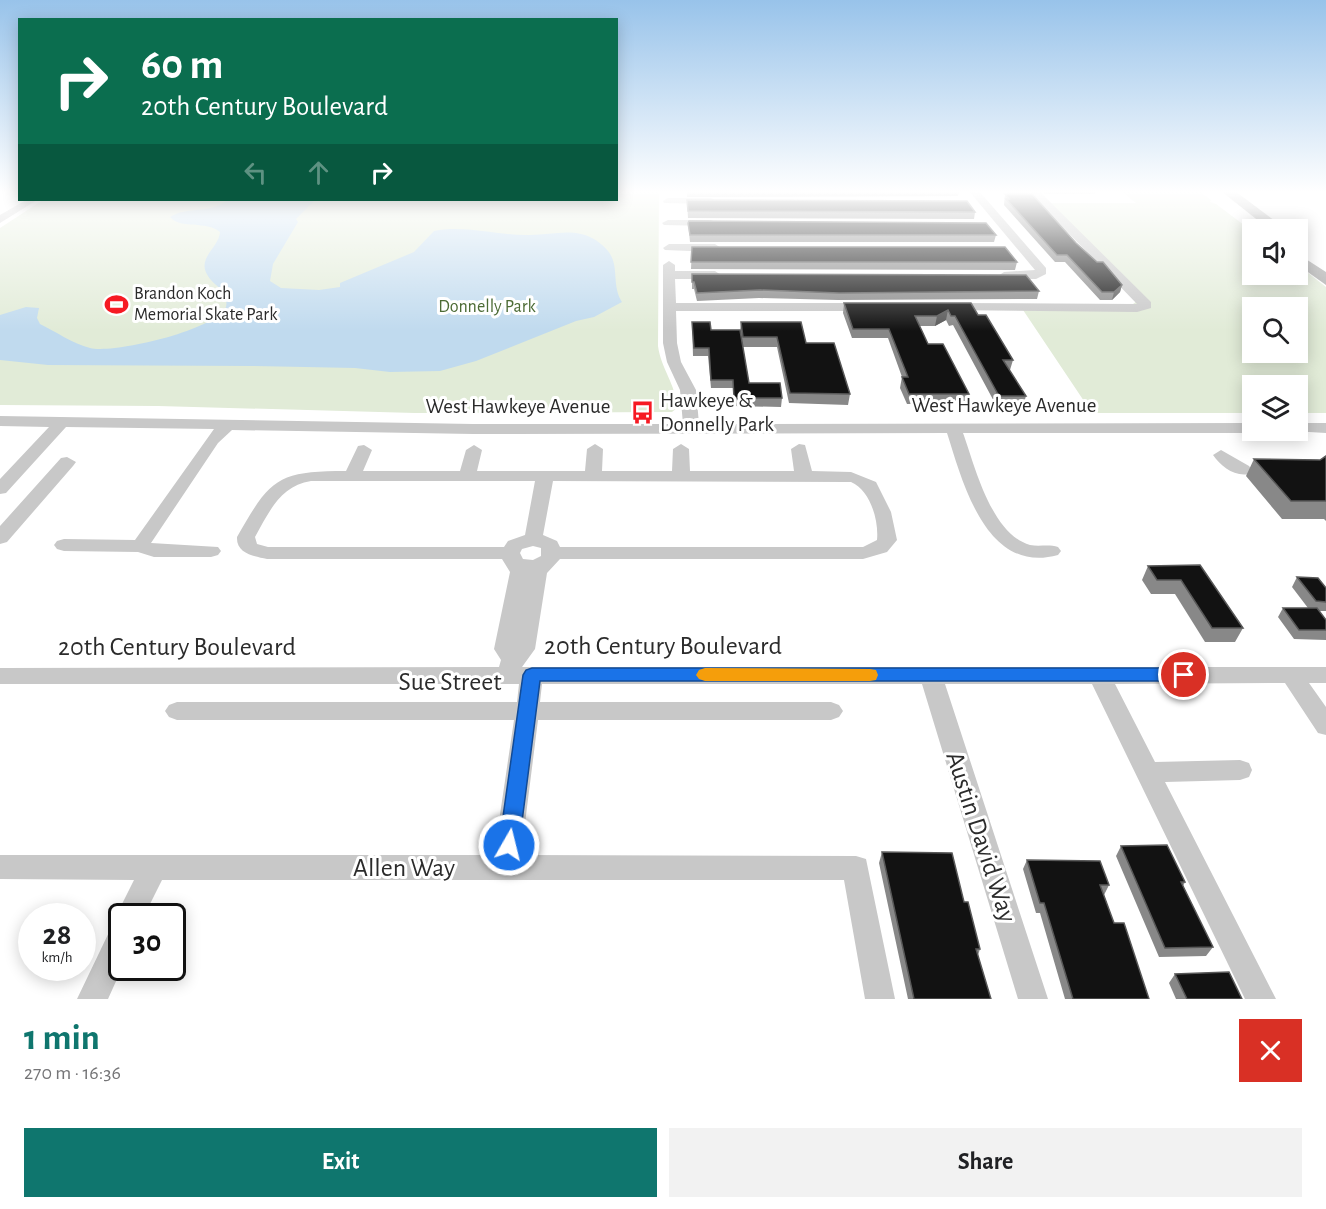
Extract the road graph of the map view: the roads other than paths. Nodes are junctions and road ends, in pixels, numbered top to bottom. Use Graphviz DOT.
graph roads {
  1 [pos="669,238"];
  2 [pos="1007,238"];
  3 [pos="1080,238"];
  4 [pos="669,248"];
  5 [pos="728,248"];
  6 [pos="1308,250"];
  7 [pos="1326,263"];
  8 [pos="1308,266"];
  9 [pos="669,275"];
  10 [pos="729,275"];
  11 [pos="993,276"];
  12 [pos="1326,280"];
  13 [pos="669,307"];
  14 [pos="880,307"];
  15 [pos="939,307"];
  16 [pos="0,421"];
  17 [pos="62,422"];
  18 [pos="229,424"];
  19 [pos="953,428"];
  20 [pos="1242,428"];
  21 [pos="1308,428"];
  22 [pos="1326,428"];
  23 [pos="691,429"];
  24 [pos="595,449"];
  25 [pos="681,449"];
  26 [pos="799,449"];
  27 [pos="364,450"];
  28 [pos="474,450"];
  29 [pos="1221,455"];
  30 [pos="67,462"];
  31 [pos="1243,470"];
  32 [pos="352,476"];
  33 [pos="466,476"];
  34 [pos="545,476"];
  35 [pos="593,476"];
  36 [pos="681,476"];
  37 [pos="804,476"];
  38 [pos="0,489"];
  39 [pos="0,538"];
  40 [pos="533,540"];
  41 [pos="64,546"];
  42 [pos="140,546"];
  43 [pos="1051,550"];
  44 [pos="212,551"];
  45 [pos="513,559"];
  46 [pos="547,559"];
  47 [pos="518,670"];
  48 [pos="931,675"];
  49 [pos="1099,675"];
  50 [pos="1291,675"];
  51 [pos="1326,675"];
  52 [pos="0,676"];
  53 [pos="177,711"];
  54 [pos="528,711"];
  55 [pos="831,711"];
  56 [pos="1326,726"];
  57 [pos="1239,770"];
  58 [pos="1148,772"];
  59 [pos="0,867"];
  60 [pos="154,867"];
  61 [pos="506,868"];
  62 [pos="136,903"];
  63 [pos="108,965"];
  64 [pos="92,999"];
  65 [pos="880,999"];
  66 [pos="1033,999"];
  67 [pos="1261,999"];
  1 -- 4 [label="street"];
  2 -- 11 [label="street"];
  3 -- 15 [label="street"];
  4 -- 5 [label="street"];
  4 -- 9 [label="street"];
  6 -- 7 [label="main road"];
  8 -- 12 [label="main road"];
  9 -- 10 [label="street"];
  9 -- 13 [label="street"];
  13 -- 14 [label="street"];
  13 -- 23 [label="street"];
  16 -- 17 [label="street, West Hawkeye Avenue"];
  17 -- 18 [label="street, West Hawkeye Avenue"];
  17 -- 38 [label="street"];
  18 -- 23 [label="street, West Hawkeye Avenue"];
  18 -- 42 [label="street"];
  19 -- 20 [label="street, West Hawkeye Avenue"];
  19 -- 23 [label="street, West Hawkeye Avenue"];
  19 -- 43 [label="street"];
  21 -- 22 [label="street"];
  24 -- 35 [label="street"];
  25 -- 36 [label="street"];
  26 -- 37 [label="street"];
  27 -- 32 [label="street"];
  28 -- 33 [label="street"];
  29 -- 31 [label="street"];
  30 -- 39 [label="street"];
  32 -- 33 [label="street"];
  32 -- 45 [label="street"];
  33 -- 34 [label="street"];
  34 -- 35 [label="street"];
  34 -- 40 [label="street"];
  35 -- 36 [label="street"];
  36 -- 37 [label="street"];
  37 -- 46 [label="street"];
  40 -- 45 [label="street"];
  40 -- 46 [label="street"];
  41 -- 42 [label="street"];
  42 -- 44 [label="street"];
  45 -- 46 [label="street"];
  45 -- 47 [label="street"];
  46 -- 47 [label="street"];
  47 -- 48 [label="street, 20th Century Boulevard"];
  47 -- 52 [label="street, 20th Century Boulevard"];
  47 -- 54 [label="street"];
  48 -- 49 [label="street, 20th Century Boulevard"];
  48 -- 66 [label="street, Austin David Way"];
  49 -- 50 [label="street, 20th Century Boulevard"];
  49 -- 58 [label="street"];
  50 -- 51 [label="street, 20th Century Boulevard"];
  50 -- 56 [label="street"];
  53 -- 54 [label="street, Sue Street"];
  54 -- 55 [label="street, Sue Street"];
  54 -- 61 [label="street"];
  57 -- 58 [label="street"];
  58 -- 67 [label="street"];
  59 -- 60 [label="street, Allen Way"];
  60 -- 61 [label="street, Allen Way"];
  60 -- 62 [label="street"];
  61 -- 65 [label="street, Allen Way"];
  63 -- 64 [label="street"];
}
